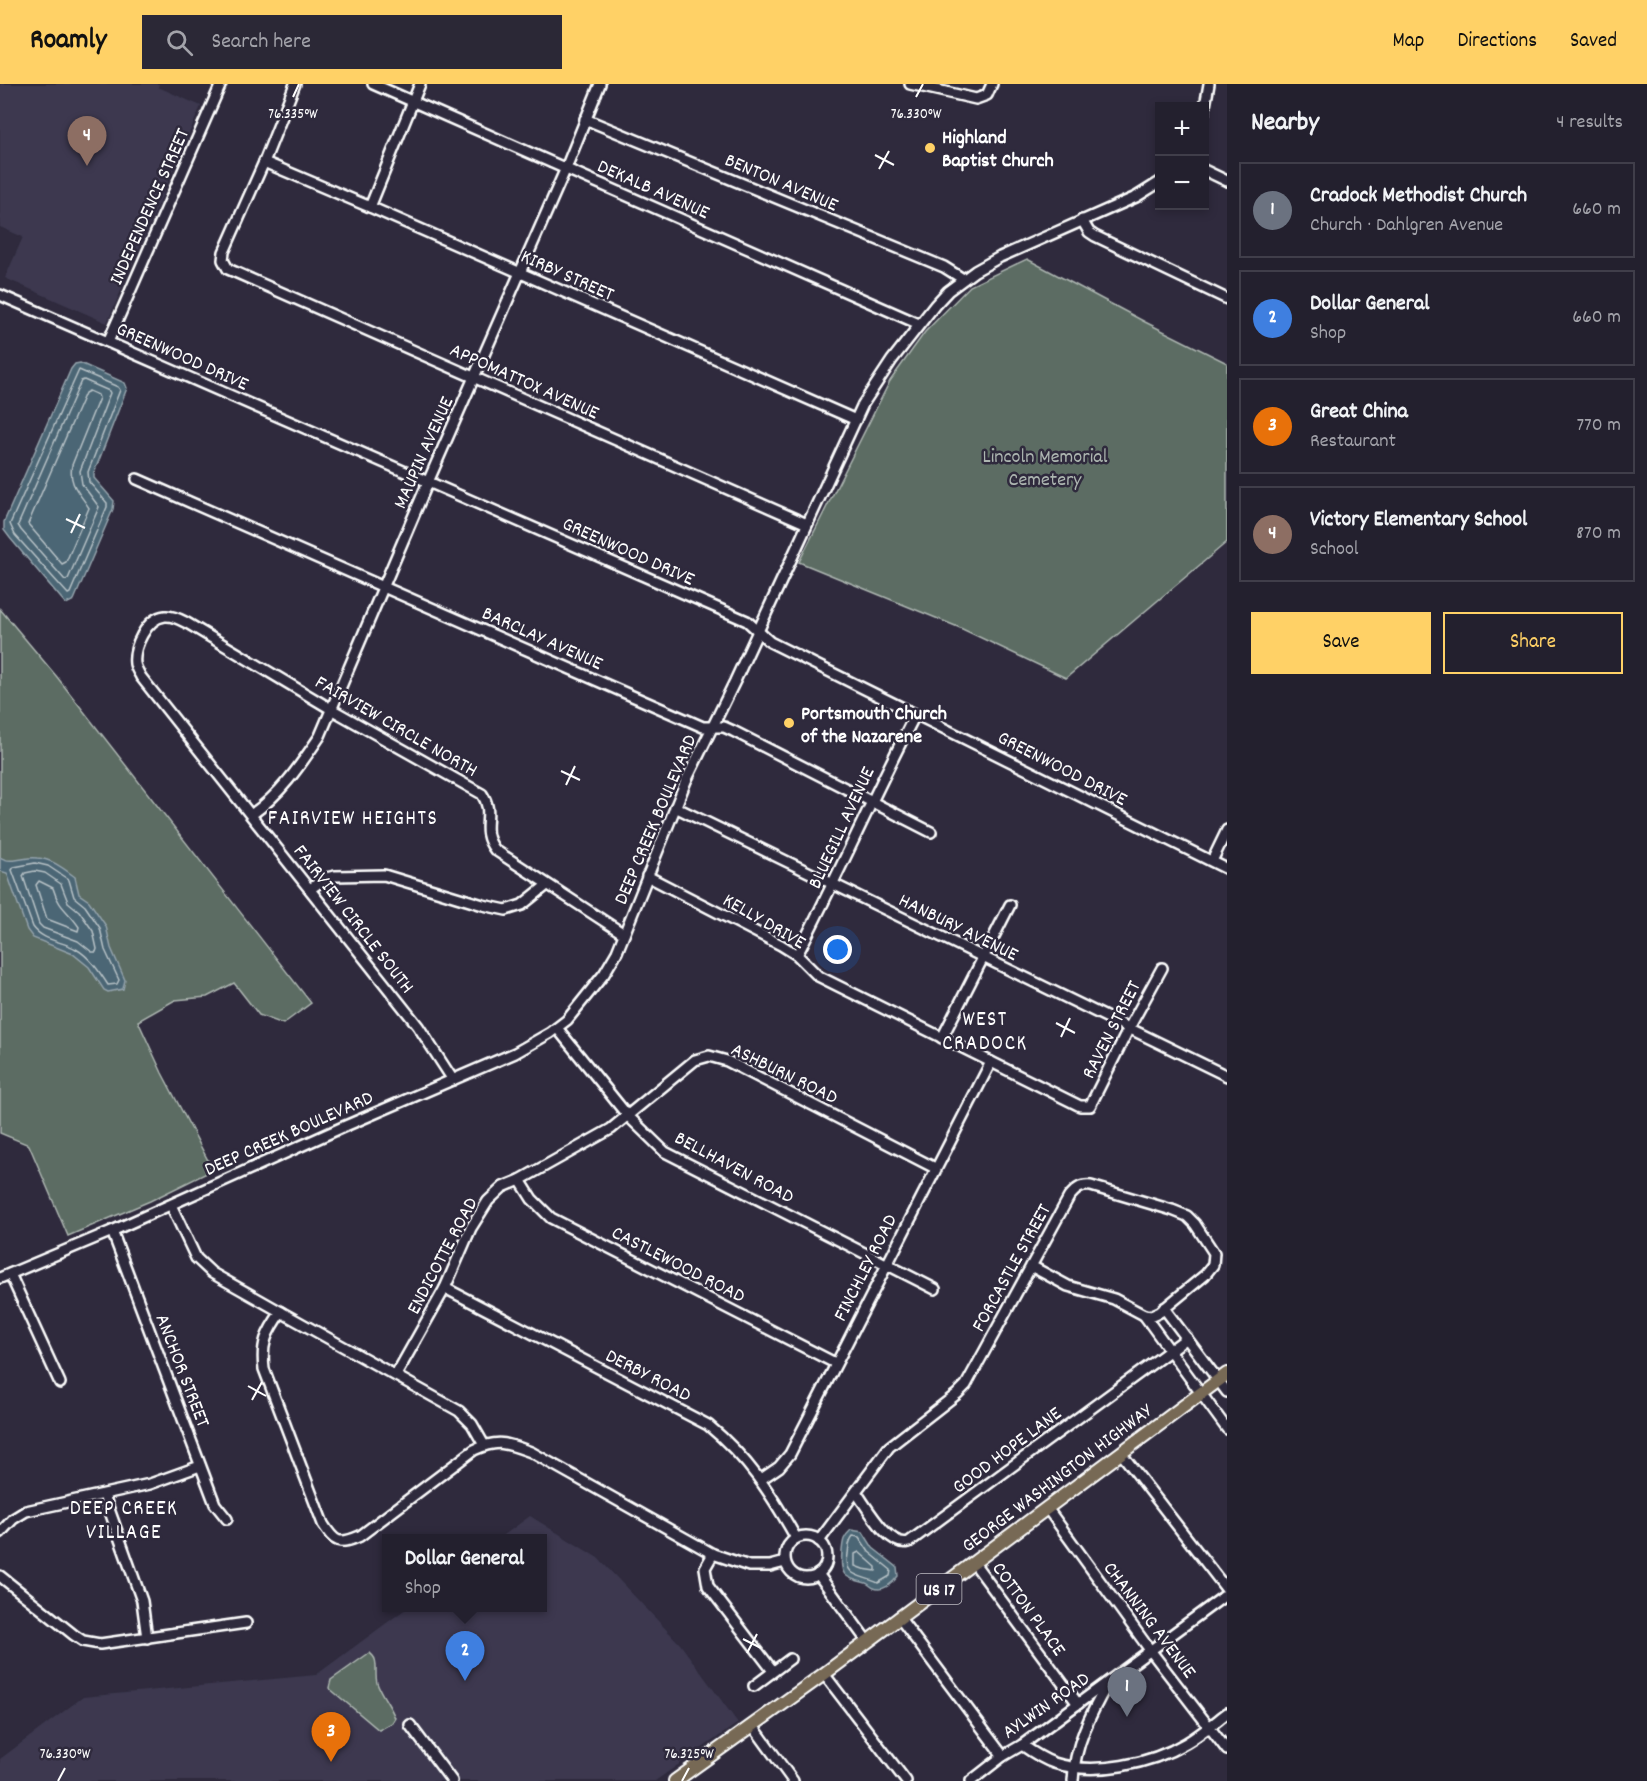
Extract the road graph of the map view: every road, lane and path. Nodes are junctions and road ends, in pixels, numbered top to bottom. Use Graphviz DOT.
graph roads {
  1 [pos="221,84"];
  2 [pos="296,84"];
  3 [pos="374,84"];
  4 [pos="420,84"];
  5 [pos="600,84"];
  6 [pos="910,84"];
  7 [pos="992,84"];
  8 [pos="1208,84"];
  9 [pos="414,102"];
  10 [pos="1205,102"];
  11 [pos="585,119"];
  12 [pos="264,162"];
  13 [pos="566,168"];
  14 [pos="1209,172"];
  15 [pos="1227,181"];
  16 [pos="1155,185"];
  17 [pos="370,207"];
  18 [pos="1082,220"];
  19 [pos="521,273"];
  20 [pos="963,279"];
  21 [pos="0,295"];
  22 [pos="1227,299"];
  23 [pos="919,324"];
  24 [pos="108,342"];
  25 [pos="475,378"];
  26 [pos="856,420"];
  27 [pos="137,479"];
  28 [pos="428,482"];
  29 [pos="807,524"];
  30 [pos="383,586"];
  31 [pos="759,631"];
  32 [pos="143,634"];
  33 [pos="331,709"];
  34 [pos="915,715"];
  35 [pos="713,727"];
  36 [pos="872,801"];
  37 [pos="675,807"];
  38 [pos="251,815"];
  39 [pos="1227,830"];
  40 [pos="931,832"];
  41 [pos="1212,861"];
  42 [pos="1227,869"];
  43 [pos="647,876"];
  44 [pos="547,885"];
  45 [pos="833,885"];
  46 [pos="310,889"];
  47 [pos="1010,905"];
  48 [pos="624,934"];
  49 [pos="796,955"];
  50 [pos="983,958"];
  51 [pos="1162,968"];
  52 [pos="557,1028"];
  53 [pos="1129,1028"];
  54 [pos="942,1038"];
  55 [pos="990,1062"];
  56 [pos="1227,1076"];
  57 [pos="453,1080"];
  58 [pos="1090,1106"];
  59 [pos="627,1115"];
  60 [pos="935,1168"];
  61 [pos="520,1180"];
  62 [pos="171,1205"];
  63 [pos="112,1231"];
  64 [pos="886,1264"];
  65 [pos="1031,1266"];
  66 [pos="10,1274"];
  67 [pos="0,1278"];
  68 [pos="445,1288"];
  69 [pos="935,1289"];
  70 [pos="1164,1308"];
  71 [pos="281,1312"];
  72 [pos="1144,1315"];
  73 [pos="1186,1338"];
  74 [pos="1169,1350"];
  75 [pos="835,1363"];
  76 [pos="396,1375"];
  77 [pos="1223,1377"];
  78 [pos="60,1383"];
  79 [pos="1227,1392"];
  80 [pos="1201,1394"];
  81 [pos="1227,1429"];
  82 [pos="484,1445"];
  83 [pos="1121,1453"];
  84 [pos="200,1466"];
  85 [pos="760,1480"];
  86 [pos="856,1492"];
  87 [pos="104,1495"];
  88 [pos="1047,1508"];
  89 [pos="227,1519"];
  90 [pos="0,1533"];
  91 [pos="796,1538"];
  92 [pos="819,1540"];
  93 [pos="713,1554"];
  94 [pos="785,1562"];
  95 [pos="974,1563"];
  96 [pos="818,1575"];
  97 [pos="0,1576"];
  98 [pos="1227,1592"];
  99 [pos="899,1617"];
  100 [pos="246,1623"];
  101 [pos="147,1638"];
  102 [pos="867,1641"];
  103 [pos="1150,1650"];
  104 [pos="790,1659"];
  105 [pos="773,1671"];
  106 [pos="824,1674"];
  107 [pos="1109,1681"];
  108 [pos="754,1686"];
  109 [pos="1078,1704"];
  110 [pos="1227,1713"];
  111 [pos="410,1725"];
  112 [pos="753,1726"];
  113 [pos="1209,1726"];
  114 [pos="1022,1745"];
  115 [pos="1227,1750"];
  116 [pos="1003,1756"];
  117 [pos="1073,1767"];
  118 [pos="677,1780"];
  119 [pos="452,1781"];
  120 [pos="793,1781"];
  121 [pos="906,1781"];
  122 [pos="971,1781"];
  123 [pos="1073,1781"];
  1 -- 24 [label="street, INDEPENDENCE STREET"];
  2 -- 12 [label="street"];
  3 -- 9 [label="street, DEKALB AVENUE"];
  4 -- 9 [label="street"];
  5 -- 11 [label="street, MAUPIN AVENUE"];
  6 -- 7 [label="street"];
  8 -- 10 [label="street"];
  9 -- 13 [label="street, DEKALB AVENUE"];
  9 -- 17 [label="street"];
  11 -- 13 [label="street, MAUPIN AVENUE"];
  11 -- 20 [label="street, BENTON AVENUE"];
  12 -- 17 [label="street, KIRBY STREET"];
  12 -- 25 [label="street, APPOMATTOX AVENUE"];
  13 -- 19 [label="street, MAUPIN AVENUE"];
  13 -- 23 [label="street, DEKALB AVENUE"];
  14 -- 15 [label="street"];
  16 -- 18 [label="street, DEEP CREEK BOULEVARD"];
  17 -- 19 [label="street, KIRBY STREET"];
  18 -- 20 [label="street, DEEP CREEK BOULEVARD"];
  18 -- 22 [label="street"];
  19 -- 25 [label="street, MAUPIN AVENUE"];
  19 -- 26 [label="street, KIRBY STREET"];
  20 -- 23 [label="street, DEEP CREEK BOULEVARD"];
  21 -- 24 [label="street, GREENWOOD DRIVE"];
  23 -- 26 [label="street, DEEP CREEK BOULEVARD"];
  24 -- 28 [label="street, GREENWOOD DRIVE"];
  25 -- 28 [label="street, MAUPIN AVENUE"];
  25 -- 29 [label="street, APPOMATTOX AVENUE"];
  26 -- 29 [label="street, DEEP CREEK BOULEVARD"];
  27 -- 30 [label="street, BARCLAY AVENUE"];
  28 -- 30 [label="street, MAUPIN AVENUE"];
  28 -- 31 [label="street, GREENWOOD DRIVE"];
  29 -- 31 [label="street, DEEP CREEK BOULEVARD"];
  30 -- 33 [label="street, MAUPIN AVENUE"];
  30 -- 35 [label="street, BARCLAY AVENUE"];
  31 -- 34 [label="street, GREENWOOD DRIVE"];
  31 -- 35 [label="street, DEEP CREEK BOULEVARD"];
  32 -- 33 [label="street, FAIRVIEW CIRCLE NORTH"];
  32 -- 38 [label="street, FAIRVIEW CIRCLE SOUTH"];
  33 -- 38 [label="street, MAUPIN AVENUE"];
  33 -- 44 [label="street, FAIRVIEW CIRCLE NORTH"];
  34 -- 36 [label="street, BLUEGILL AVENUE"];
  34 -- 41 [label="street, GREENWOOD DRIVE"];
  35 -- 36 [label="street, BARCLAY AVENUE"];
  35 -- 37 [label="street, DEEP CREEK BOULEVARD"];
  36 -- 40 [label="street, BARCLAY AVENUE"];
  36 -- 45 [label="street, BLUEGILL AVENUE"];
  37 -- 43 [label="street, DEEP CREEK BOULEVARD"];
  37 -- 45 [label="street, HANBURY AVENUE"];
  38 -- 46 [label="street, FAIRVIEW CIRCLE SOUTH"];
  39 -- 41 [label="street"];
  41 -- 42 [label="street, GREENWOOD DRIVE"];
  43 -- 48 [label="street, DEEP CREEK BOULEVARD"];
  43 -- 49 [label="street, KELLY DRIVE"];
  44 -- 46 [label="street"];
  44 -- 48 [label="street, FAIRVIEW CIRCLE NORTH"];
  45 -- 49 [label="street, BLUEGILL AVENUE"];
  45 -- 50 [label="street, HANBURY AVENUE"];
  46 -- 57 [label="street, FAIRVIEW CIRCLE SOUTH"];
  47 -- 50 [label="street"];
  48 -- 52 [label="street, DEEP CREEK BOULEVARD"];
  49 -- 54 [label="street, KELLY DRIVE"];
  50 -- 53 [label="street, HANBURY AVENUE"];
  50 -- 54 [label="street"];
  51 -- 53 [label="street, RAVEN STREET"];
  52 -- 57 [label="street, DEEP CREEK BOULEVARD"];
  52 -- 59 [label="street, BELLHAVEN ROAD"];
  53 -- 56 [label="street, HANBURY AVENUE"];
  53 -- 58 [label="street, RAVEN STREET"];
  54 -- 55 [label="street, KELLY DRIVE"];
  55 -- 58 [label="street, KELLY DRIVE"];
  55 -- 60 [label="street, FINCHLEY ROAD"];
  57 -- 62 [label="street, DEEP CREEK BOULEVARD"];
  59 -- 60 [label="street, ASHBURN ROAD"];
  59 -- 61 [label="street, ENDICOTTE ROAD"];
  59 -- 64 [label="street, BELLHAVEN ROAD"];
  60 -- 64 [label="street, FINCHLEY ROAD"];
  61 -- 68 [label="street, ENDICOTTE ROAD"];
  61 -- 75 [label="street, CASTLEWOOD ROAD"];
  62 -- 63 [label="street, DEEP CREEK BOULEVARD"];
  62 -- 71 [label="street"];
  63 -- 66 [label="street, DEEP CREEK BOULEVARD"];
  63 -- 84 [label="street, ANCHOR STREET"];
  64 -- 69 [label="street, BELLHAVEN ROAD"];
  64 -- 75 [label="street, FINCHLEY ROAD"];
  65 -- 70 [label="street, FORCASTLE STREET"];
  65 -- 72 [label="street"];
  65 -- 86 [label="street, FORCASTLE STREET"];
  66 -- 67 [label="street, DEEP CREEK BOULEVARD"];
  66 -- 78 [label="street"];
  68 -- 76 [label="street, ENDICOTTE ROAD"];
  68 -- 85 [label="street, DERBY ROAD"];
  70 -- 72 [label="street"];
  70 -- 73 [label="street"];
  71 -- 76 [label="street"];
  71 -- 82 [label="street"];
  72 -- 74 [label="street"];
  73 -- 74 [label="street, GOOD HOPE LANE"];
  73 -- 77 [label="street"];
  74 -- 80 [label="street"];
  74 -- 86 [label="street, GOOD HOPE LANE"];
  75 -- 85 [label="street, FINCHLEY ROAD"];
  76 -- 82 [label="street"];
  77 -- 79 [label="street"];
  77 -- 80 [label="main road, GEORGE WASHINGTON HIGHWAY / US 17"];
  80 -- 81 [label="street"];
  80 -- 83 [label="main road, GEORGE WASHINGTON HIGHWAY / US 17"];
  82 -- 93 [label="street"];
  83 -- 88 [label="main road, GEORGE WASHINGTON HIGHWAY / US 17"];
  83 -- 98 [label="street"];
  84 -- 87 [label="street"];
  84 -- 89 [label="street, ANCHOR STREET"];
  85 -- 91 [label="street, DERBY ROAD"];
  86 -- 92 [label="street, FORCASTLE STREET"];
  87 -- 90 [label="street"];
  87 -- 101 [label="street"];
  88 -- 95 [label="main road, GEORGE WASHINGTON HIGHWAY / US 17"];
  88 -- 103 [label="street, CHANNING AVENUE"];
  91 -- 92 [label="street"];
  91 -- 94 [label="street"];
  92 -- 96 [label="street"];
  93 -- 94 [label="street"];
  93 -- 105 [label="street"];
  94 -- 96 [label="street"];
  95 -- 99 [label="main road, GEORGE WASHINGTON HIGHWAY / US 17"];
  95 -- 109 [label="street, COTTON PLACE"];
  96 -- 102 [label="street"];
  97 -- 101 [label="street"];
  98 -- 103 [label="street, AYLWIN ROAD"];
  99 -- 102 [label="main road, GEORGE WASHINGTON HIGHWAY / US 17"];
  99 -- 116 [label="street"];
  100 -- 101 [label="street"];
  102 -- 106 [label="main road, GEORGE WASHINGTON HIGHWAY / US 17"];
  103 -- 107 [label="street, AYLWIN ROAD"];
  103 -- 113 [label="street, CHANNING AVENUE"];
  104 -- 105 [label="street"];
  105 -- 108 [label="street"];
  106 -- 112 [label="main road, GEORGE WASHINGTON HIGHWAY / US 17"];
  106 -- 121 [label="street"];
  107 -- 109 [label="street, AYLWIN ROAD"];
  107 -- 117 [label="street"];
  109 -- 114 [label="street, AYLWIN ROAD"];
  110 -- 113 [label="street"];
  111 -- 119 [label="street"];
  112 -- 118 [label="main road, GEORGE WASHINGTON HIGHWAY / US 17"];
  112 -- 120 [label="street"];
  113 -- 115 [label="street, CHANNING AVENUE"];
  113 -- 117 [label="street"];
  114 -- 116 [label="street, AYLWIN ROAD"];
  114 -- 117 [label="street"];
  116 -- 122 [label="street, AYLWIN ROAD"];
  117 -- 123 [label="street"];
}
